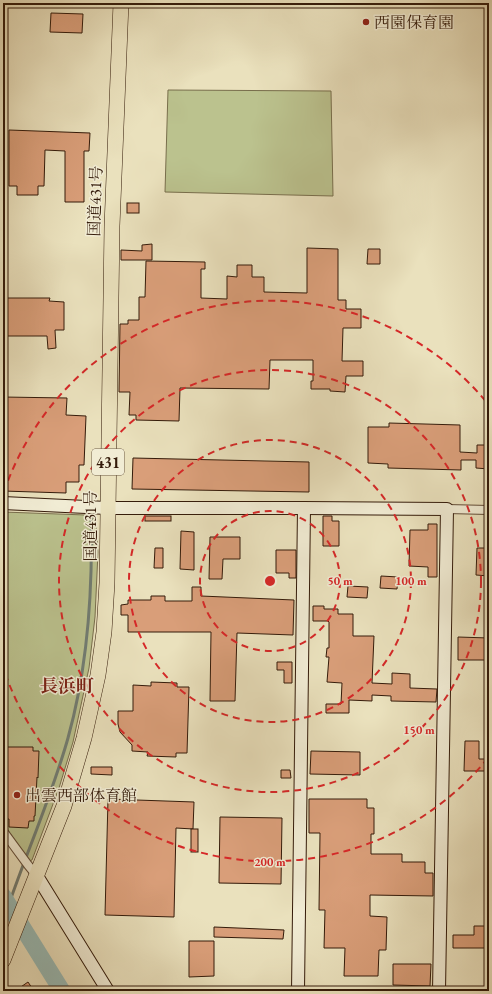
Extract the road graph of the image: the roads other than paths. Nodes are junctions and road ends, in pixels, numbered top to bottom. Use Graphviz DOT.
graph roads {
  1 [pos="121,3"];
  2 [pos="3,503"];
  3 [pos="108,508"];
  4 [pos="304,508"];
  5 [pos="447,509"];
  6 [pos="489,510"];
  7 [pos="3,831"];
  8 [pos="32,870"];
  9 [pos="3,960"];
  10 [pos="108,991"];
  11 [pos="298,991"];
  12 [pos="439,991"];
  1 -- 3 [label="highway, 国道431号 / 431"];
  2 -- 3 [label="street"];
  3 -- 4 [label="street"];
  3 -- 8 [label="highway, 国道431号 / 431"];
  4 -- 5 [label="street"];
  4 -- 11 [label="street"];
  5 -- 6 [label="street"];
  5 -- 12 [label="street"];
  7 -- 8 [label="street"];
  8 -- 9 [label="highway, 国道431号 / 431"];
  8 -- 10 [label="street"];
}
